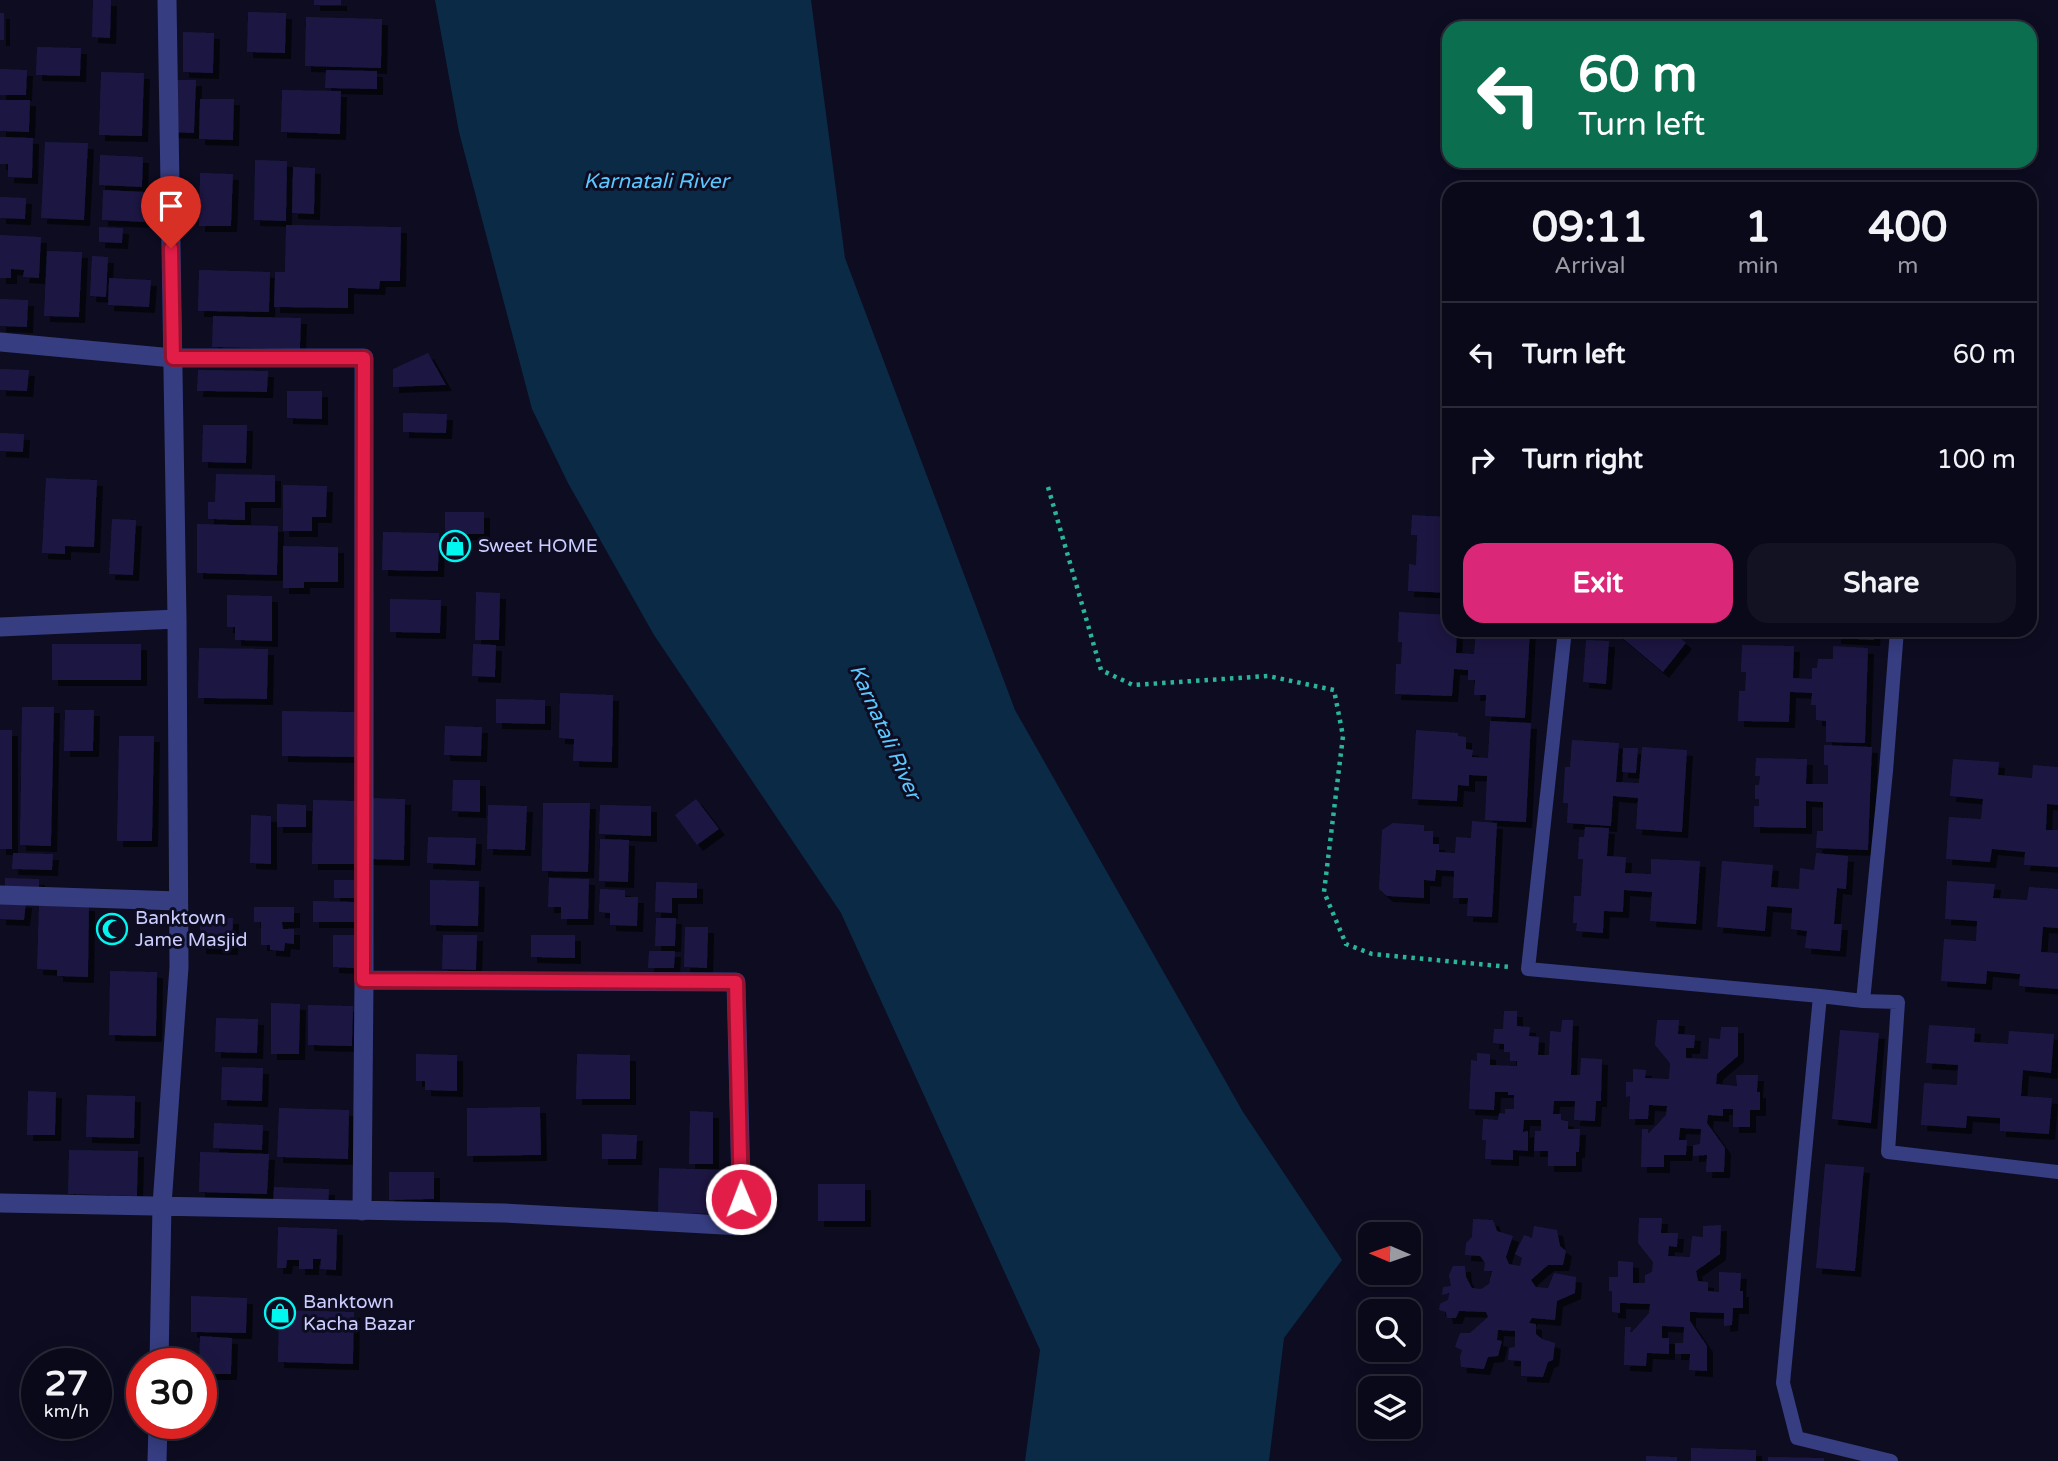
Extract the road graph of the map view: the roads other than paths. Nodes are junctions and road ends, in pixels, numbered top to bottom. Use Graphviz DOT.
graph roads {
  1 [pos="167,0"];
  2 [pos="0,342"];
  3 [pos="173,358"];
  4 [pos="177,619"];
  5 [pos="0,626"];
  6 [pos="1564,637"];
  7 [pos="1896,637"];
  8 [pos="0,895"];
  9 [pos="178,901"];
  10 [pos="363,980"];
  11 [pos="1820,996"];
  12 [pos="1863,1001"];
  13 [pos="2058,1172"];
  14 [pos="0,1203"];
  15 [pos="162,1205"];
  16 [pos="362,1211"];
  17 [pos="159,1348"];
  18 [pos="158,1439"];
  19 [pos="158,1461"];
  20 [pos="1891,1461"];
  1 -- 3 [label="street"];
  2 -- 3 [label="street"];
  3 -- 4 [label="street"];
  3 -- 10 [label="street"];
  4 -- 5 [label="street"];
  4 -- 9 [label="street"];
  6 -- 11 [label="lane"];
  7 -- 12 [label="lane"];
  8 -- 9 [label="street"];
  9 -- 15 [label="street"];
  10 -- 16 [label="street"];
  10 -- 16 [label="street"];
  11 -- 12 [label="lane"];
  11 -- 20 [label="lane"];
  12 -- 13 [label="lane"];
  14 -- 15 [label="street"];
  15 -- 16 [label="street"];
  15 -- 17 [label="street"];
  18 -- 19 [label="street"];
}
